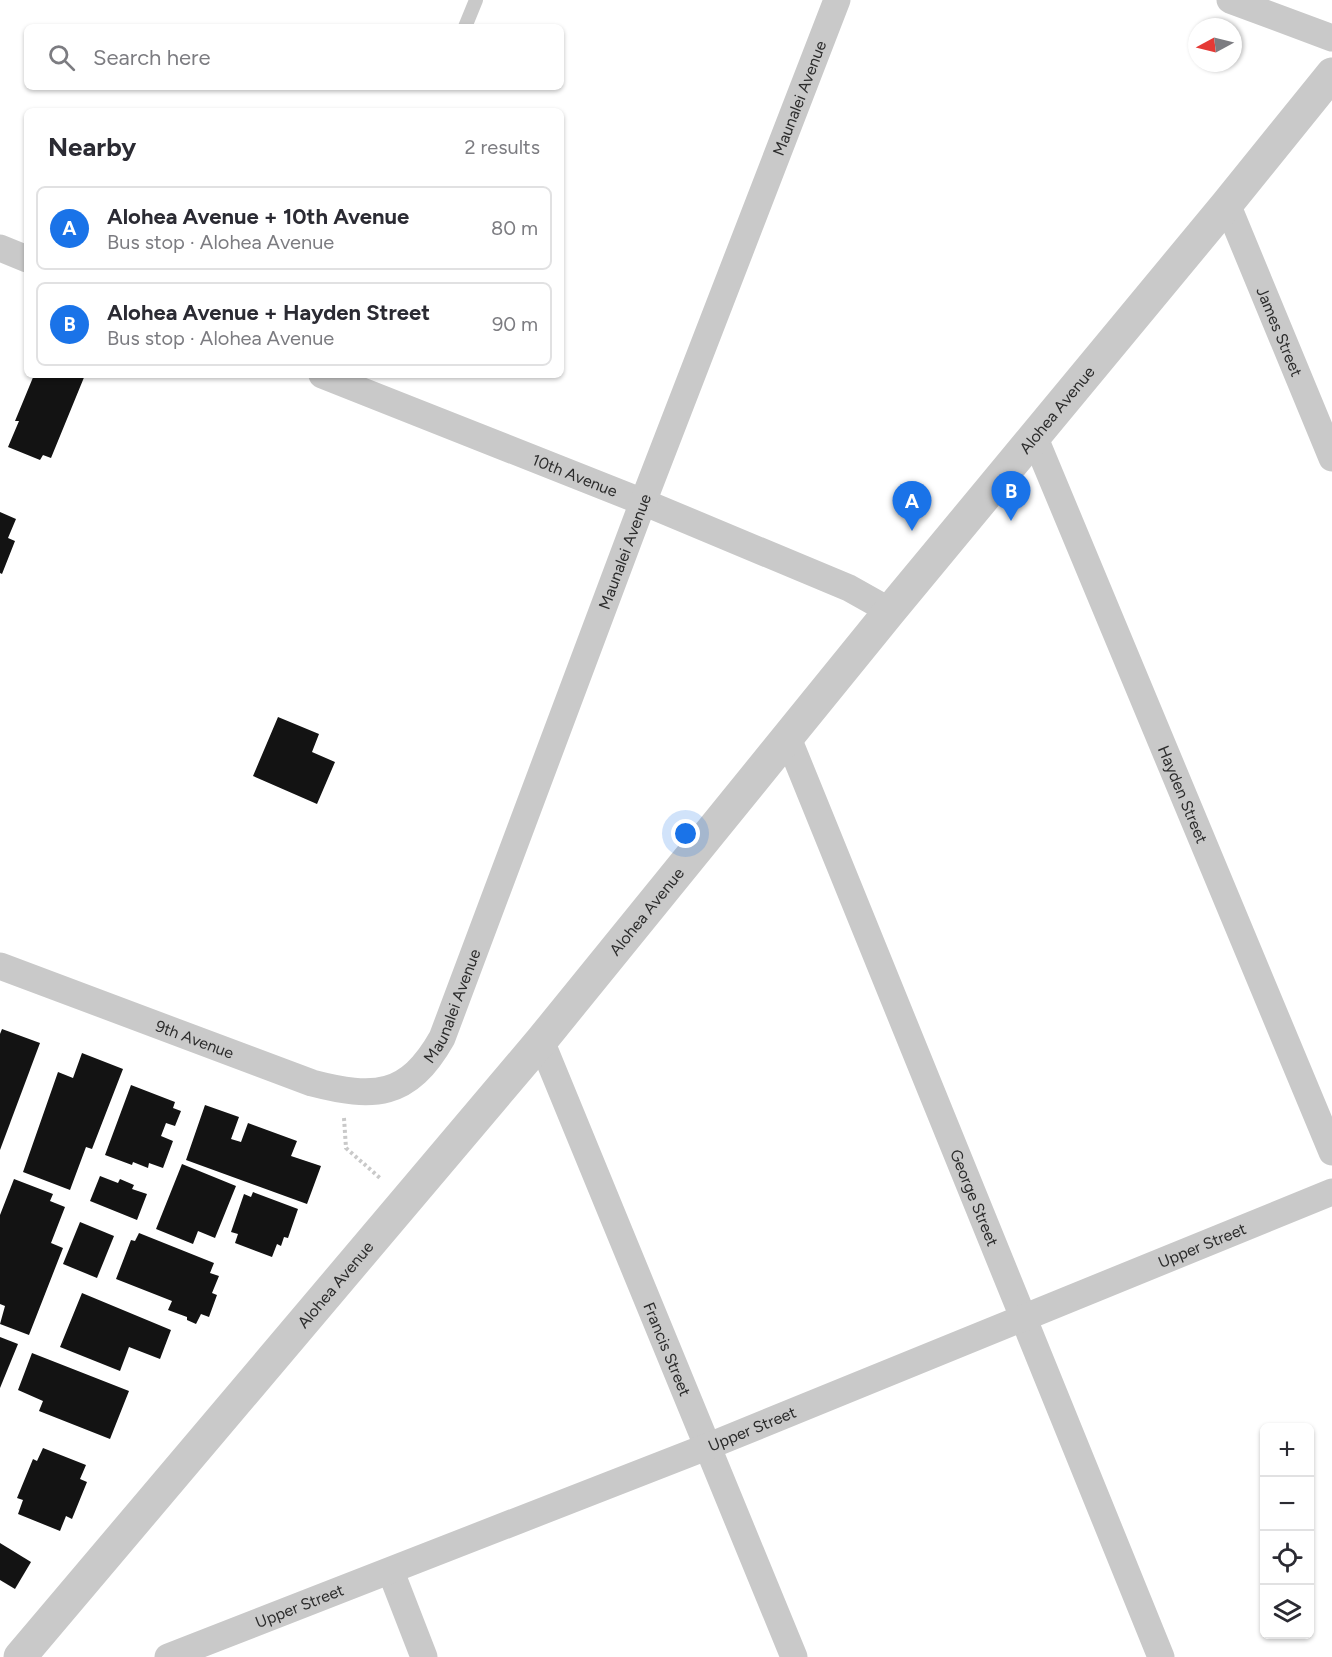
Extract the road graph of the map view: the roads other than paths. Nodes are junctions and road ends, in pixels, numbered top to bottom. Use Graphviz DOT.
graph roads {
  1 [pos="476,0"];
  2 [pos="837,0"];
  3 [pos="1230,0"];
  4 [pos="466,24"];
  5 [pos="1332,38"];
  6 [pos="1332,74"];
  7 [pos="1227,204"];
  8 [pos="0,248"];
  9 [pos="24,258"];
  10 [pos="330,378"];
  11 [pos="1034,436"];
  12 [pos="1332,458"];
  13 [pos="643,502"];
  14 [pos="890,610"];
  15 [pos="788,738"];
  16 [pos="0,966"];
  17 [pos="541,1041"];
  18 [pos="395,1088"];
  19 [pos="1332,1152"];
  20 [pos="1332,1192"];
  21 [pos="1024,1318"];
  22 [pos="708,1446"];
  23 [pos="391,1572"];
  24 [pos="20,1657"];
  25 [pos="168,1657"];
  26 [pos="424,1657"];
  27 [pos="794,1657"];
  28 [pos="1161,1657"];
  1 -- 4 [label="lane"];
  2 -- 13 [label="street, Maunalei Avenue"];
  3 -- 5 [label="street"];
  6 -- 7 [label="street, Alohea Avenue"];
  7 -- 11 [label="street, Alohea Avenue"];
  7 -- 12 [label="street, James Street"];
  8 -- 9 [label="street"];
  10 -- 13 [label="street, 10th Avenue"];
  11 -- 14 [label="street, Alohea Avenue"];
  11 -- 19 [label="street, Hayden Street"];
  13 -- 14 [label="street, 10th Avenue"];
  13 -- 18 [label="street, Maunalei Avenue"];
  14 -- 15 [label="street, Alohea Avenue"];
  15 -- 17 [label="street, Alohea Avenue"];
  15 -- 21 [label="street, George Street"];
  16 -- 18 [label="street, 9th Avenue"];
  17 -- 22 [label="street, Francis Street"];
  17 -- 24 [label="street, Alohea Avenue"];
  20 -- 21 [label="street, Upper Street"];
  21 -- 22 [label="street, Upper Street"];
  21 -- 28 [label="street, George Street"];
  22 -- 23 [label="street, Upper Street"];
  22 -- 27 [label="street, Francis Street"];
  23 -- 25 [label="street, Upper Street"];
  23 -- 26 [label="street"];
}
